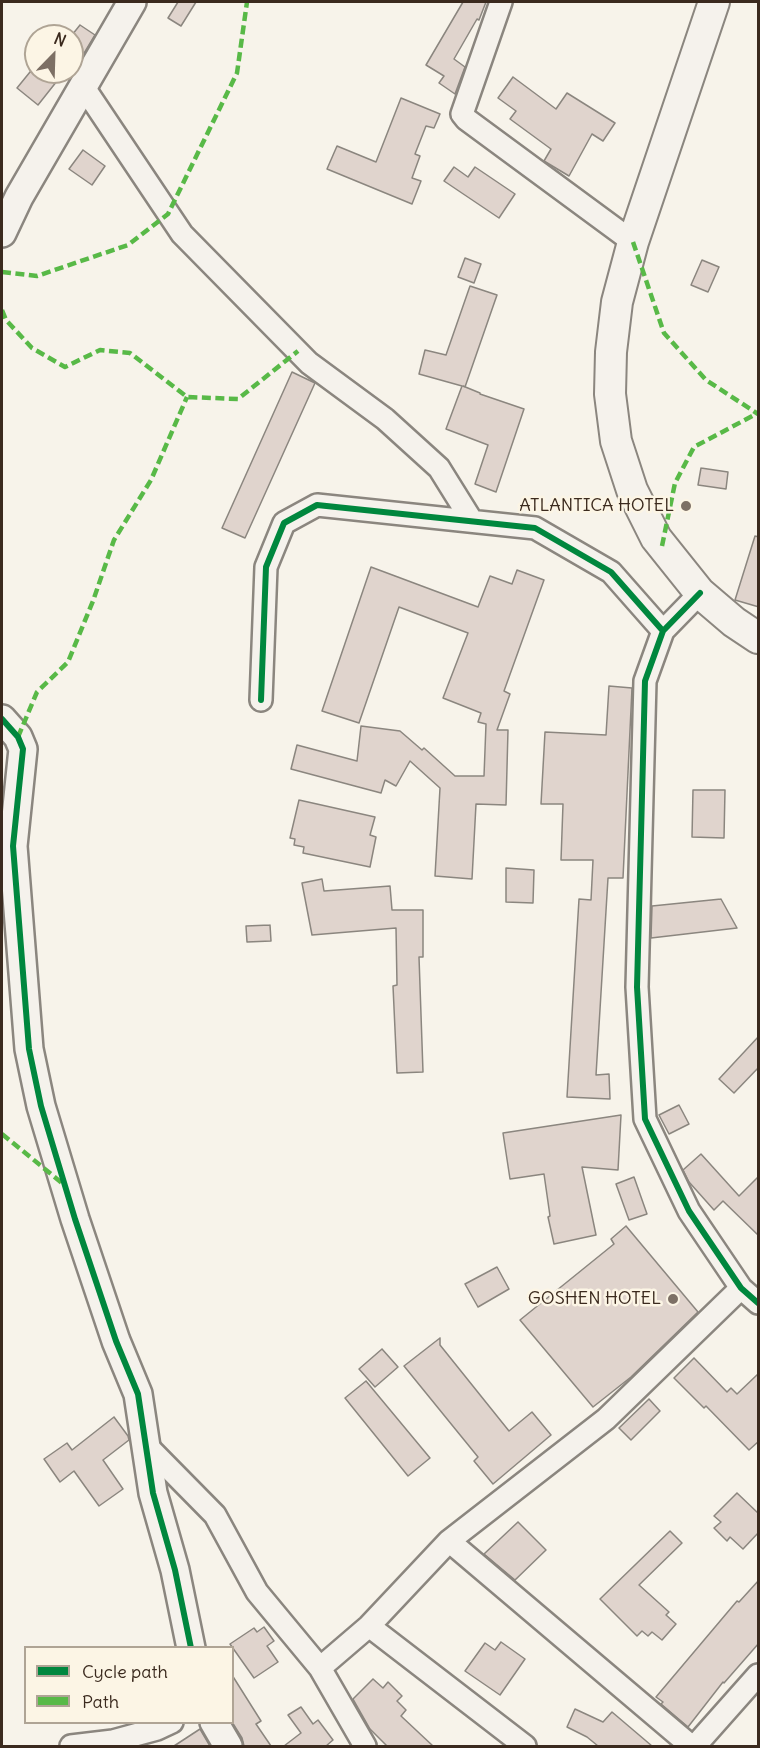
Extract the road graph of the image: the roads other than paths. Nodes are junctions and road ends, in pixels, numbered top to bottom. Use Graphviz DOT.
graph roads {
  1 [pos="132,2"];
  2 [pos="501,2"];
  3 [pos="714,2"];
  4 [pos="83,86"];
  5 [pos="2,233"];
  6 [pos="633,242"];
  7 [pos="472,522"];
  8 [pos="699,593"];
  9 [pos="663,631"];
  10 [pos="759,638"];
  11 [pos="261,700"];
  12 [pos="2,719"];
  13 [pos="741,1288"];
  14 [pos="759,1303"];
  15 [pos="146,1445"];
  16 [pos="449,1541"];
  17 [pos="369,1626"];
  18 [pos="191,1646"];
  19 [pos="320,1668"];
  20 [pos="759,1675"];
  21 [pos="168,1724"];
  22 [pos="215,1724"];
  23 [pos="71,1746"];
  24 [pos="228,1746"];
  25 [pos="365,1746"];
  26 [pos="525,1746"];
  27 [pos="693,1746"];
  1 -- 4 [label="street"];
  2 -- 6 [label="street"];
  3 -- 6 [label="main road"];
  4 -- 5 [label="street"];
  4 -- 7 [label="street"];
  6 -- 8 [label="main road"];
  7 -- 9 [label="street"];
  7 -- 11 [label="street"];
  8 -- 9 [label="street"];
  8 -- 10 [label="main road"];
  9 -- 13 [label="street"];
  12 -- 15 [label="street"];
  13 -- 14 [label="street"];
  13 -- 16 [label="street"];
  15 -- 18 [label="street"];
  15 -- 19 [label="street"];
  16 -- 17 [label="street"];
  16 -- 27 [label="street"];
  17 -- 19 [label="street"];
  17 -- 26 [label="street"];
  19 -- 25 [label="street"];
  20 -- 27 [label="street"];
  21 -- 23 [label="street"];
  22 -- 24 [label="street"];
}
